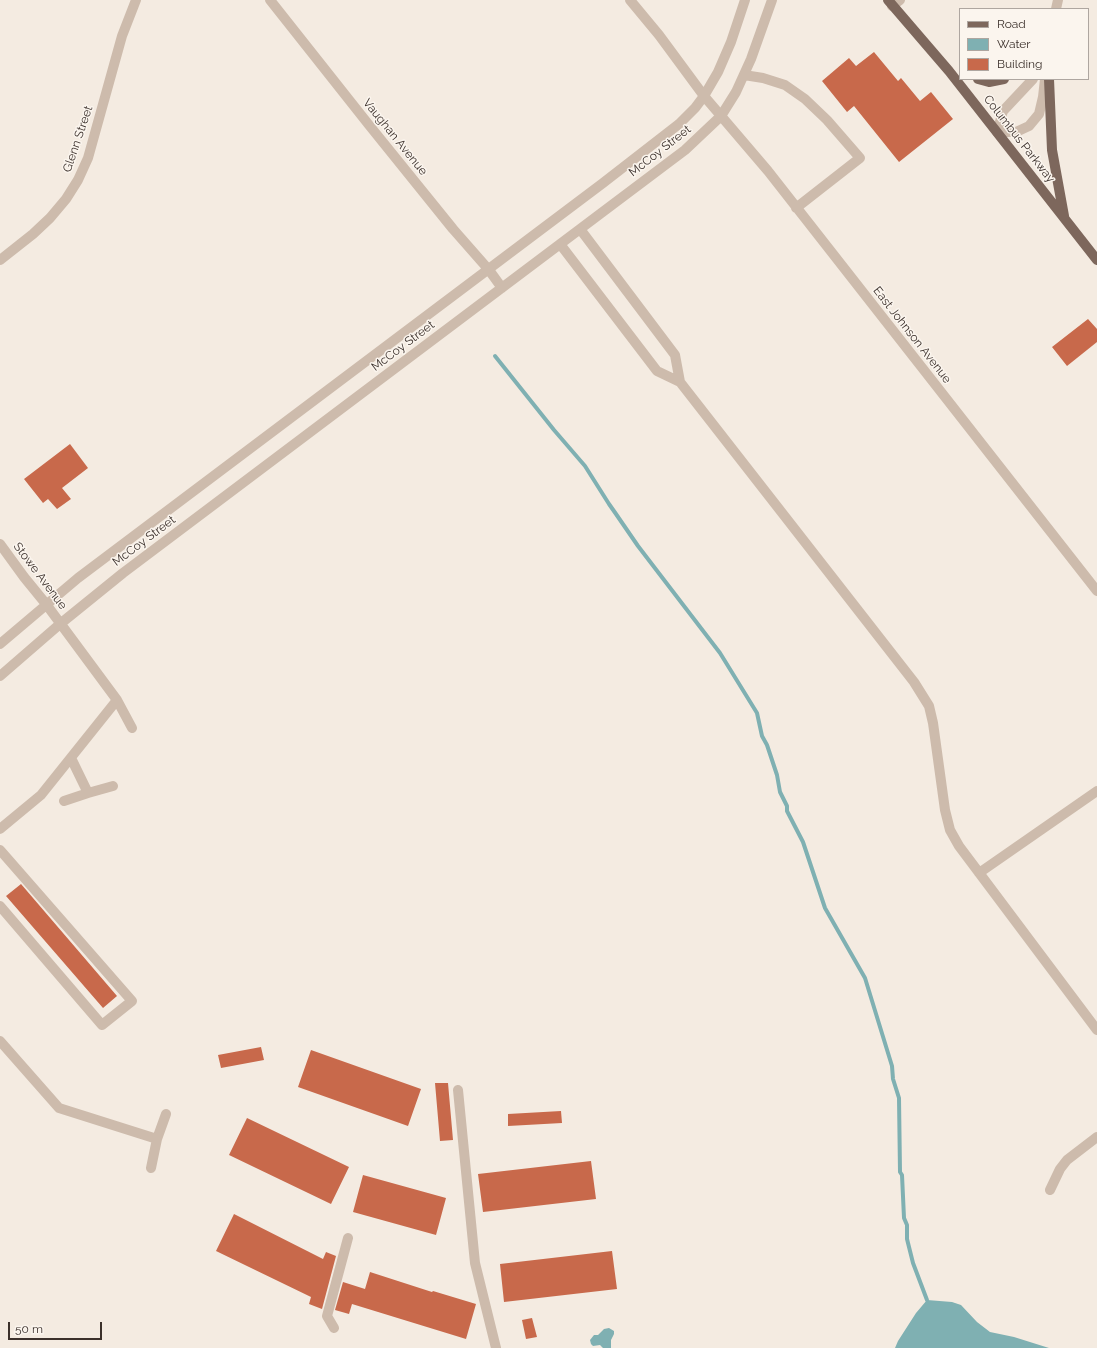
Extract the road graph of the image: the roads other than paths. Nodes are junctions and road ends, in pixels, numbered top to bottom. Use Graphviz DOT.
graph roads {
  1 [pos="136,0"];
  2 [pos="270,0"];
  3 [pos="630,0"];
  4 [pos="745,0"];
  5 [pos="772,0"];
  6 [pos="893,2"];
  7 [pos="949,71"];
  8 [pos="744,74"];
  9 [pos="959,74"];
  10 [pos="982,80"];
  11 [pos="999,80"];
  12 [pos="1032,80"];
  13 [pos="1045,80"];
  14 [pos="1049,80"];
  15 [pos="704,96"];
  16 [pos="721,116"];
  17 [pos="997,132"];
  18 [pos="796,208"];
  19 [pos="1064,218"];
  20 [pos="580,229"];
  21 [pos="560,244"];
  22 [pos="0,260"];
  23 [pos="1097,260"];
  24 [pos="489,270"];
  25 [pos="502,288"];
  26 [pos="680,382"];
  27 [pos="0,544"];
  28 [pos="1097,591"];
  29 [pos="46,604"];
  30 [pos="60,624"];
  31 [pos="0,644"];
  32 [pos="0,676"];
  33 [pos="118,700"];
  34 [pos="132,728"];
  35 [pos="71,758"];
  36 [pos="113,786"];
  37 [pos="1097,791"];
  38 [pos="88,793"];
  39 [pos="64,801"];
  40 [pos="0,829"];
  41 [pos="0,850"];
  42 [pos="979,873"];
  43 [pos="0,906"];
  44 [pos="1097,1030"];
  45 [pos="0,1041"];
  46 [pos="458,1090"];
  47 [pos="166,1114"];
  48 [pos="1097,1137"];
  49 [pos="157,1139"];
  50 [pos="151,1168"];
  51 [pos="1050,1190"];
  52 [pos="348,1238"];
  53 [pos="334,1328"];
  54 [pos="496,1348"];
  1 -- 22 [label="street, Glenn Street"];
  2 -- 24 [label="street, Vaughan Avenue"];
  3 -- 15 [label="street, East Johnson Avenue"];
  4 -- 15 [label="street, McCoy Street"];
  5 -- 8 [label="street, McCoy Street"];
  6 -- 7 [label="main road, Columbus Parkway"];
  7 -- 9 [label="main road"];
  7 -- 17 [label="main road, Columbus Parkway"];
  8 -- 16 [label="street, McCoy Street"];
  8 -- 18 [label="street"];
  10 -- 11 [label="main road"];
  12 -- 17 [label="street"];
  13 -- 17 [label="street"];
  14 -- 19 [label="main road"];
  15 -- 16 [label="street, East Johnson Avenue"];
  15 -- 24 [label="street, McCoy Street"];
  16 -- 18 [label="street, East Johnson Avenue"];
  16 -- 20 [label="street, McCoy Street"];
  17 -- 19 [label="main road, Columbus Parkway"];
  18 -- 28 [label="street, East Johnson Avenue"];
  19 -- 23 [label="main road, Columbus Parkway"];
  20 -- 21 [label="street, McCoy Street"];
  20 -- 26 [label="street"];
  21 -- 25 [label="street, McCoy Street"];
  21 -- 26 [label="street"];
  24 -- 25 [label="street, Vaughan Avenue"];
  24 -- 29 [label="street, McCoy Street"];
  25 -- 30 [label="street, McCoy Street"];
  26 -- 42 [label="street"];
  27 -- 29 [label="street, Stowe Avenue"];
  29 -- 30 [label="street, Stowe Avenue"];
  29 -- 31 [label="street, McCoy Street"];
  30 -- 32 [label="street, McCoy Street"];
  30 -- 33 [label="street, Stowe Avenue"];
  33 -- 34 [label="street, Stowe Avenue"];
  33 -- 35 [label="street"];
  35 -- 38 [label="street"];
  35 -- 40 [label="street"];
  36 -- 38 [label="street"];
  37 -- 42 [label="street"];
  38 -- 39 [label="street"];
  41 -- 43 [label="street"];
  42 -- 44 [label="street"];
  45 -- 49 [label="street"];
  46 -- 54 [label="street"];
  47 -- 49 [label="street"];
  48 -- 51 [label="street"];
  49 -- 50 [label="street"];
  52 -- 53 [label="street"];
}
